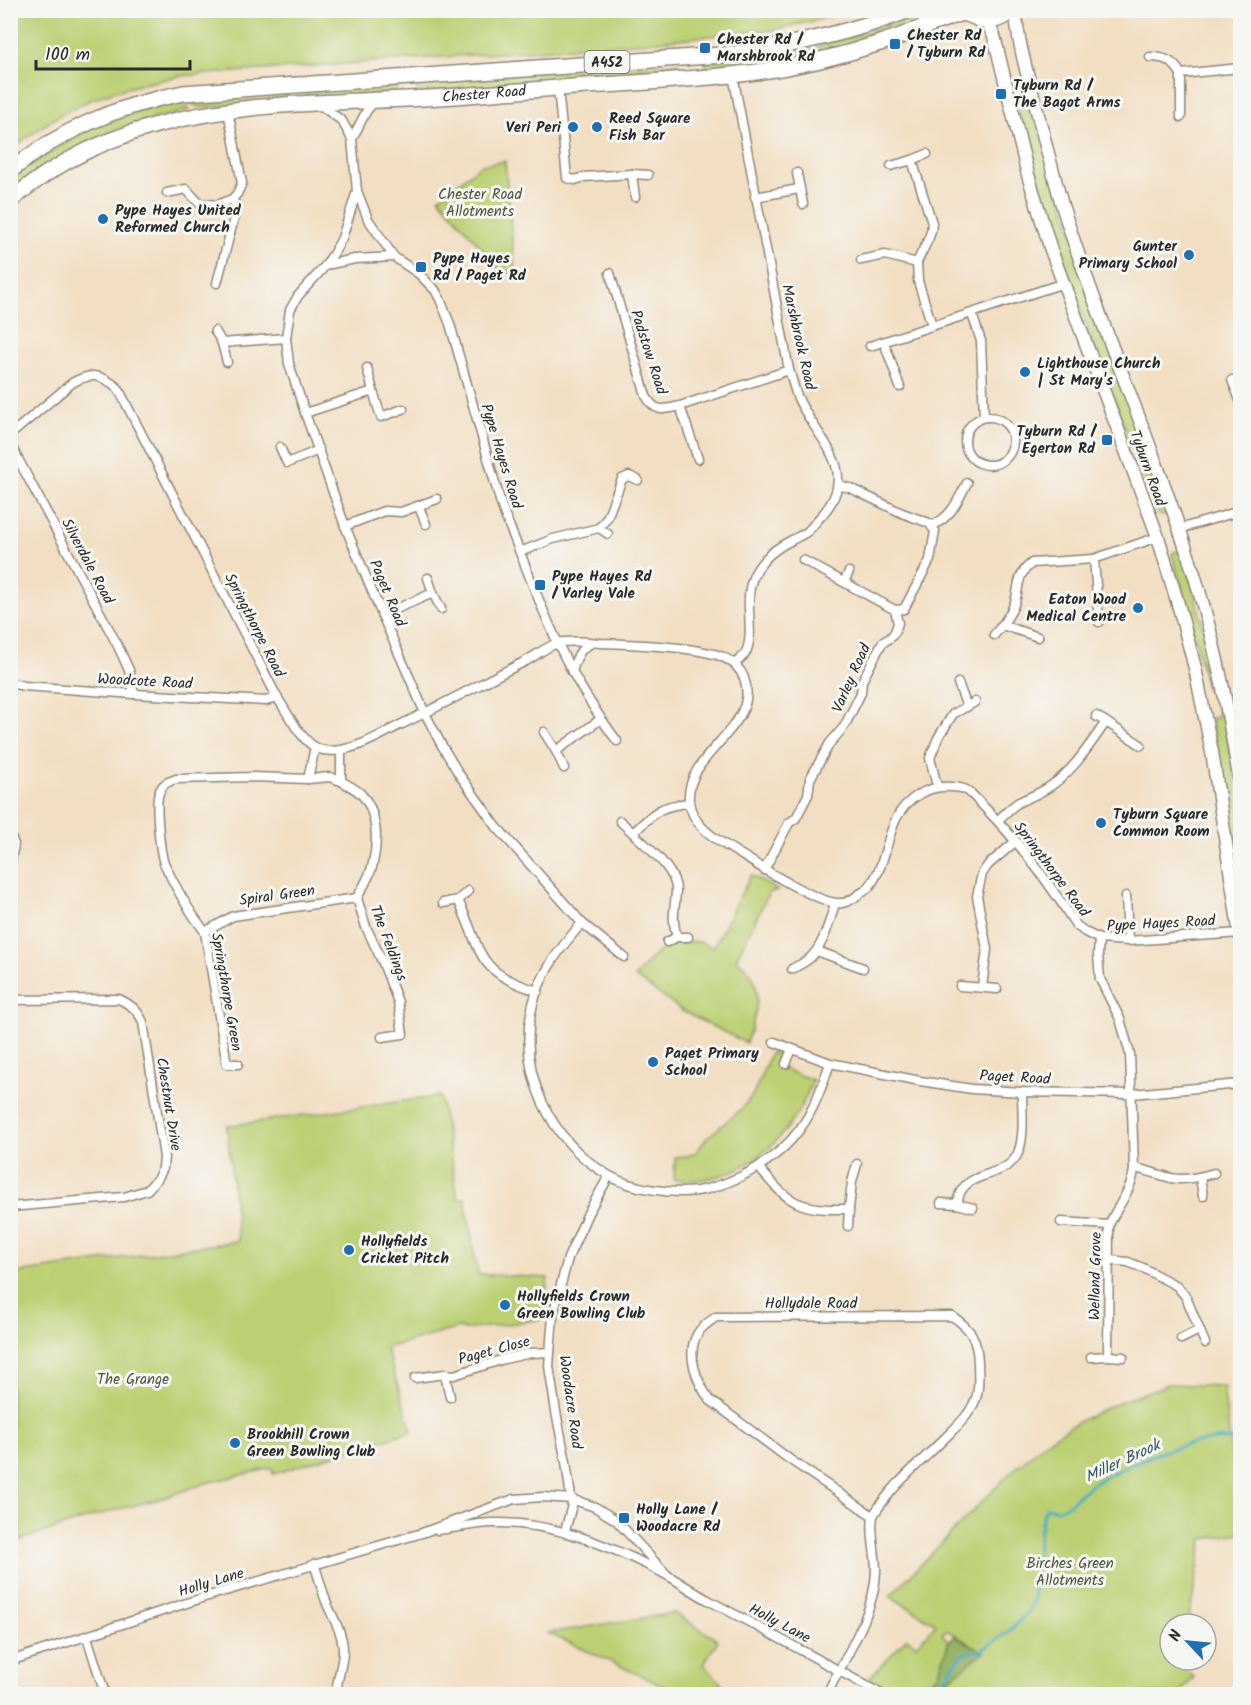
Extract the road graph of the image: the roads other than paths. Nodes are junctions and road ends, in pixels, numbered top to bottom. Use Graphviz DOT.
graph roads {
  1 [pos="909,10"];
  2 [pos="1015,10"];
  3 [pos="976,16"];
  4 [pos="1150,57"];
  5 [pos="1240,68"];
  6 [pos="1181,74"];
  7 [pos="733,75"];
  8 [pos="406,77"];
  9 [pos="300,84"];
  10 [pos="558,88"];
  11 [pos="408,99"];
  12 [pos="375,101"];
  13 [pos="318,103"];
  14 [pos="301,104"];
  15 [pos="228,111"];
  16 [pos="1181,117"];
  17 [pos="352,139"];
  18 [pos="927,154"];
  19 [pos="912,160"];
  20 [pos="891,166"];
  21 [pos="10,171"];
  22 [pos="796,173"];
  23 [pos="632,174"];
  24 [pos="648,175"];
  25 [pos="799,189"];
  26 [pos="357,191"];
  27 [pos="167,193"];
  28 [pos="635,196"];
  29 [pos="755,197"];
  30 [pos="232,199"];
  31 [pos="10,201"];
  32 [pos="803,204"];
  33 [pos="394,257"];
  34 [pos="861,260"];
  35 [pos="917,262"];
  36 [pos="326,265"];
  37 [pos="610,273"];
  38 [pos="217,283"];
  39 [pos="1064,283"];
  40 [pos="972,314"];
  41 [pos="932,325"];
  42 [pos="215,331"];
  43 [pos="286,338"];
  44 [pos="222,342"];
  45 [pos="884,342"];
  46 [pos="870,346"];
  47 [pos="226,362"];
  48 [pos="367,368"];
  49 [pos="789,370"];
  50 [pos="1233,380"];
  51 [pos="900,387"];
  52 [pos="372,391"];
  53 [pos="1240,395"];
  54 [pos="680,406"];
  55 [pos="403,409"];
  56 [pos="305,413"];
  57 [pos="984,417"];
  58 [pos="10,435"];
  59 [pos="10,444"];
  60 [pos="280,447"];
  61 [pos="319,450"];
  62 [pos="698,459"];
  63 [pos="639,480"];
  64 [pos="968,483"];
  65 [pos="838,485"];
  66 [pos="437,499"];
  67 [pos="418,507"];
  68 [pos="1240,511"];
  69 [pos="426,524"];
  70 [pos="345,526"];
  71 [pos="932,526"];
  72 [pos="599,528"];
  73 [pos="1179,528"];
  74 [pos="608,534"];
  75 [pos="1158,537"];
  76 [pos="520,552"];
  77 [pos="1094,559"];
  78 [pos="803,560"];
  79 [pos="849,572"];
  80 [pos="428,578"];
  81 [pos="844,582"];
  82 [pos="434,592"];
  83 [pos="441,609"];
  84 [pos="895,610"];
  85 [pos="382,615"];
  86 [pos="1099,622"];
  87 [pos="1002,625"];
  88 [pos="994,635"];
  89 [pos="1038,637"];
  90 [pos="593,642"];
  91 [pos="558,643"];
  92 [pos="735,664"];
  93 [pos="572,672"];
  94 [pos="10,683"];
  95 [pos="958,683"];
  96 [pos="134,694"];
  97 [pos="277,697"];
  98 [pos="425,713"];
  99 [pos="1096,716"];
  100 [pos="601,719"];
  101 [pos="1107,722"];
  102 [pos="544,732"];
  103 [pos="617,741"];
  104 [pos="1141,745"];
  105 [pos="315,747"];
  106 [pos="341,750"];
  107 [pos="556,751"];
  108 [pos="564,768"];
  109 [pos="308,779"];
  110 [pos="341,781"];
  111 [pos="1240,783"];
  112 [pos="937,786"];
  113 [pos="689,803"];
  114 [pos="998,820"];
  115 [pos="620,821"];
  116 [pos="633,833"];
  117 [pos="10,835"];
  118 [pos="1016,841"];
  119 [pos="10,867"];
  120 [pos="764,870"];
  121 [pos="468,891"];
  122 [pos="1126,896"];
  123 [pos="357,897"];
  124 [pos="458,900"];
  125 [pos="443,903"];
  126 [pos="839,904"];
  127 [pos="582,923"];
  128 [pos="205,932"];
  129 [pos="1084,932"];
  130 [pos="1240,934"];
  131 [pos="677,937"];
  132 [pos="688,937"];
  133 [pos="1099,939"];
  134 [pos="1128,941"];
  135 [pos="667,942"];
  136 [pos="817,951"];
  137 [pos="624,957"];
  138 [pos="863,968"];
  139 [pos="792,969"];
  140 [pos="960,986"];
  141 [pos="982,987"];
  142 [pos="997,990"];
  143 [pos="538,991"];
  144 [pos="10,1000"];
  145 [pos="382,1037"];
  146 [pos="774,1042"];
  147 [pos="792,1050"];
  148 [pos="830,1063"];
  149 [pos="238,1064"];
  150 [pos="786,1064"];
  151 [pos="1240,1084"];
  152 [pos="1022,1092"];
  153 [pos="1132,1094"];
  154 [pos="857,1164"];
  155 [pos="759,1168"];
  156 [pos="1134,1168"];
  157 [pos="1214,1173"];
  158 [pos="609,1176"];
  159 [pos="1200,1177"];
  160 [pos="1203,1196"];
  161 [pos="941,1203"];
  162 [pos="957,1204"];
  163 [pos="10,1207"];
  164 [pos="973,1208"];
  165 [pos="849,1209"];
  166 [pos="1061,1222"];
  167 [pos="1109,1225"];
  168 [pos="848,1226"];
  169 [pos="1108,1260"];
  170 [pos="1199,1330"];
  171 [pos="1181,1339"];
  172 [pos="1206,1343"];
  173 [pos="550,1352"];
  174 [pos="1108,1356"];
  175 [pos="1092,1357"];
  176 [pos="1123,1357"];
  177 [pos="445,1374"];
  178 [pos="415,1378"];
  179 [pos="450,1397"];
  180 [pos="571,1499"];
  181 [pos="873,1516"];
  182 [pos="565,1531"];
  183 [pos="422,1533"];
  184 [pos="314,1564"];
  185 [pos="667,1575"];
  186 [pos="87,1637"];
  187 [pos="10,1661"];
  188 [pos="840,1670"];
  189 [pos="105,1695"];
  190 [pos="336,1695"];
  191 [pos="826,1695"];
  192 [pos="881,1695"];
  1 -- 8 [label="highway, Chester Road / A452"];
  2 -- 3 [label="highway, Chester Road"];
  2 -- 73 [label="main road, Tyburn Road"];
  3 -- 7 [label="highway, Chester Road / A452"];
  3 -- 39 [label="main road, Tyburn Road"];
  4 -- 6 [label="street"];
  5 -- 6 [label="street"];
  6 -- 16 [label="street"];
  7 -- 10 [label="highway, Chester Road / A452"];
  7 -- 29 [label="street, Marshbrook Road"];
  8 -- 9 [label="highway, Chester Road / A452"];
  8 -- 11 [label="highway"];
  9 -- 14 [label="highway"];
  9 -- 21 [label="highway, Chester Road / A452"];
  10 -- 11 [label="highway, Chester Road / A452"];
  10 -- 23 [label="street"];
  11 -- 12 [label="highway, Chester Road / A452"];
  12 -- 13 [label="highway, Chester Road / A452"];
  12 -- 17 [label="street"];
  13 -- 14 [label="highway, Chester Road / A452"];
  13 -- 17 [label="street"];
  14 -- 15 [label="highway, Chester Road / A452"];
  15 -- 30 [label="street"];
  15 -- 31 [label="highway, Chester Road / A452"];
  17 -- 26 [label="street, Pype Hayes Road"];
  18 -- 19 [label="street"];
  19 -- 20 [label="street"];
  19 -- 35 [label="street"];
  22 -- 25 [label="street"];
  23 -- 24 [label="street"];
  23 -- 28 [label="street"];
  25 -- 29 [label="street"];
  25 -- 32 [label="street"];
  26 -- 33 [label="street, Pype Hayes Road"];
  26 -- 36 [label="street, Paget Road"];
  27 -- 30 [label="street"];
  29 -- 49 [label="street, Marshbrook Road"];
  30 -- 38 [label="street"];
  33 -- 36 [label="street"];
  33 -- 76 [label="street, Pype Hayes Road"];
  34 -- 35 [label="street"];
  35 -- 41 [label="street"];
  36 -- 43 [label="street, Paget Road"];
  37 -- 54 [label="street, Padstow Road"];
  39 -- 40 [label="street"];
  39 -- 75 [label="main road, Tyburn Road"];
  40 -- 41 [label="street"];
  40 -- 57 [label="street"];
  41 -- 45 [label="street"];
  42 -- 44 [label="street"];
  43 -- 44 [label="street"];
  43 -- 56 [label="street, Paget Road"];
  44 -- 47 [label="street"];
  45 -- 46 [label="street"];
  45 -- 51 [label="street"];
  48 -- 52 [label="street"];
  49 -- 54 [label="street, Padstow Road"];
  49 -- 65 [label="street, Marshbrook Road"];
  50 -- 53 [label="street"];
  52 -- 55 [label="street"];
  52 -- 56 [label="street"];
  54 -- 62 [label="street"];
  56 -- 61 [label="street, Paget Road"];
  57 -- 57 [label="street"];
  58 -- 97 [label="street, Springthorpe Road"];
  59 -- 96 [label="street, Silverdale Road"];
  60 -- 61 [label="street"];
  61 -- 70 [label="street, Paget Road"];
  63 -- 72 [label="street"];
  64 -- 71 [label="street"];
  65 -- 71 [label="street"];
  65 -- 92 [label="street"];
  66 -- 67 [label="street"];
  67 -- 69 [label="street"];
  67 -- 70 [label="street"];
  68 -- 73 [label="street"];
  70 -- 85 [label="street, Paget Road"];
  71 -- 84 [label="street"];
  72 -- 74 [label="street"];
  72 -- 76 [label="street"];
  73 -- 75 [label="main road"];
  73 -- 111 [label="main road, Tyburn Road"];
  75 -- 77 [label="street"];
  75 -- 130 [label="main road, Tyburn Road"];
  76 -- 91 [label="street, Pype Hayes Road"];
  77 -- 86 [label="street"];
  77 -- 87 [label="street"];
  78 -- 81 [label="street"];
  79 -- 81 [label="street"];
  80 -- 82 [label="street"];
  81 -- 84 [label="street"];
  82 -- 83 [label="street"];
  82 -- 85 [label="street"];
  84 -- 120 [label="street, Varley Road"];
  85 -- 98 [label="street, Paget Road"];
  87 -- 88 [label="street"];
  87 -- 89 [label="street"];
  90 -- 91 [label="street"];
  90 -- 92 [label="street"];
  90 -- 93 [label="street"];
  91 -- 93 [label="street, Pype Hayes Road"];
  91 -- 98 [label="street"];
  92 -- 113 [label="street"];
  93 -- 100 [label="street, Pype Hayes Road"];
  94 -- 96 [label="street, Woodcote Road"];
  95 -- 112 [label="street"];
  96 -- 97 [label="street, Woodcote Road"];
  97 -- 105 [label="street, Springthorpe Road"];
  98 -- 106 [label="street"];
  98 -- 127 [label="street, Paget Road"];
  99 -- 101 [label="street"];
  100 -- 103 [label="street, Pype Hayes Road"];
  100 -- 107 [label="street"];
  101 -- 104 [label="street"];
  101 -- 114 [label="street, Springthorpe Road"];
  102 -- 107 [label="street"];
  105 -- 106 [label="street"];
  105 -- 109 [label="street"];
  106 -- 110 [label="street"];
  107 -- 108 [label="street"];
  109 -- 110 [label="street, Springthorpe Green"];
  109 -- 128 [label="street, Springthorpe Green"];
  110 -- 123 [label="street, The Feldings"];
  112 -- 114 [label="street, Springthorpe Road"];
  112 -- 126 [label="street"];
  113 -- 116 [label="street"];
  113 -- 120 [label="street"];
  114 -- 118 [label="street, Springthorpe Road"];
  115 -- 116 [label="street"];
  116 -- 131 [label="street"];
  117 -- 119 [label="street"];
  118 -- 129 [label="street, Springthorpe Road"];
  118 -- 141 [label="street"];
  120 -- 126 [label="street"];
  121 -- 124 [label="street"];
  122 -- 134 [label="street"];
  123 -- 128 [label="street, Spiral Green"];
  123 -- 145 [label="street, The Feldings"];
  124 -- 125 [label="street"];
  124 -- 143 [label="street"];
  126 -- 136 [label="street"];
  127 -- 137 [label="street, Paget Road"];
  127 -- 143 [label="street"];
  128 -- 149 [label="street, Springthorpe Green"];
  129 -- 133 [label="street, Pype Hayes Road"];
  130 -- 134 [label="street, Pype Hayes Road"];
  131 -- 132 [label="street"];
  131 -- 135 [label="street"];
  133 -- 134 [label="street, Pype Hayes Road"];
  133 -- 153 [label="street, Welland Grove"];
  136 -- 138 [label="street"];
  136 -- 139 [label="street"];
  140 -- 141 [label="street"];
  141 -- 142 [label="street"];
  143 -- 158 [label="street"];
  144 -- 163 [label="street, Chestnut Drive"];
  146 -- 147 [label="street, Paget Road"];
  147 -- 148 [label="street, Paget Road"];
  147 -- 150 [label="street"];
  148 -- 152 [label="street, Paget Road"];
  148 -- 155 [label="street"];
  151 -- 153 [label="street, Paget Road"];
  152 -- 153 [label="street, Paget Road"];
  152 -- 162 [label="street"];
  153 -- 156 [label="street, Welland Grove"];
  154 -- 165 [label="street"];
  155 -- 158 [label="street"];
  155 -- 165 [label="street"];
  156 -- 159 [label="street"];
  156 -- 167 [label="street, Welland Grove"];
  157 -- 159 [label="street"];
  158 -- 173 [label="street, Woodacre Road"];
  159 -- 160 [label="street"];
  161 -- 162 [label="street"];
  162 -- 164 [label="street"];
  165 -- 168 [label="street"];
  166 -- 167 [label="street"];
  167 -- 169 [label="street, Welland Grove"];
  169 -- 170 [label="street"];
  169 -- 174 [label="street, Welland Grove"];
  170 -- 171 [label="street"];
  170 -- 172 [label="street"];
  173 -- 177 [label="street, Paget Close"];
  173 -- 180 [label="street, Woodacre Road"];
  174 -- 175 [label="street"];
  174 -- 176 [label="street"];
  177 -- 178 [label="street, Paget Close"];
  177 -- 179 [label="street, Paget Close"];
  180 -- 182 [label="street, Woodacre Road"];
  180 -- 183 [label="street, Holly Lane"];
  180 -- 185 [label="street, Holly Lane"];
  181 -- 181 [label="street, Hollydale Road"];
  181 -- 188 [label="street"];
  182 -- 183 [label="street, Holly Lane"];
  182 -- 185 [label="street, Holly Lane"];
  183 -- 184 [label="street, Holly Lane"];
  184 -- 186 [label="street, Holly Lane"];
  184 -- 190 [label="street"];
  185 -- 188 [label="street, Holly Lane"];
  186 -- 187 [label="street, Holly Lane"];
  186 -- 189 [label="street"];
  188 -- 191 [label="street"];
  188 -- 192 [label="street, Holly Lane"];
}
